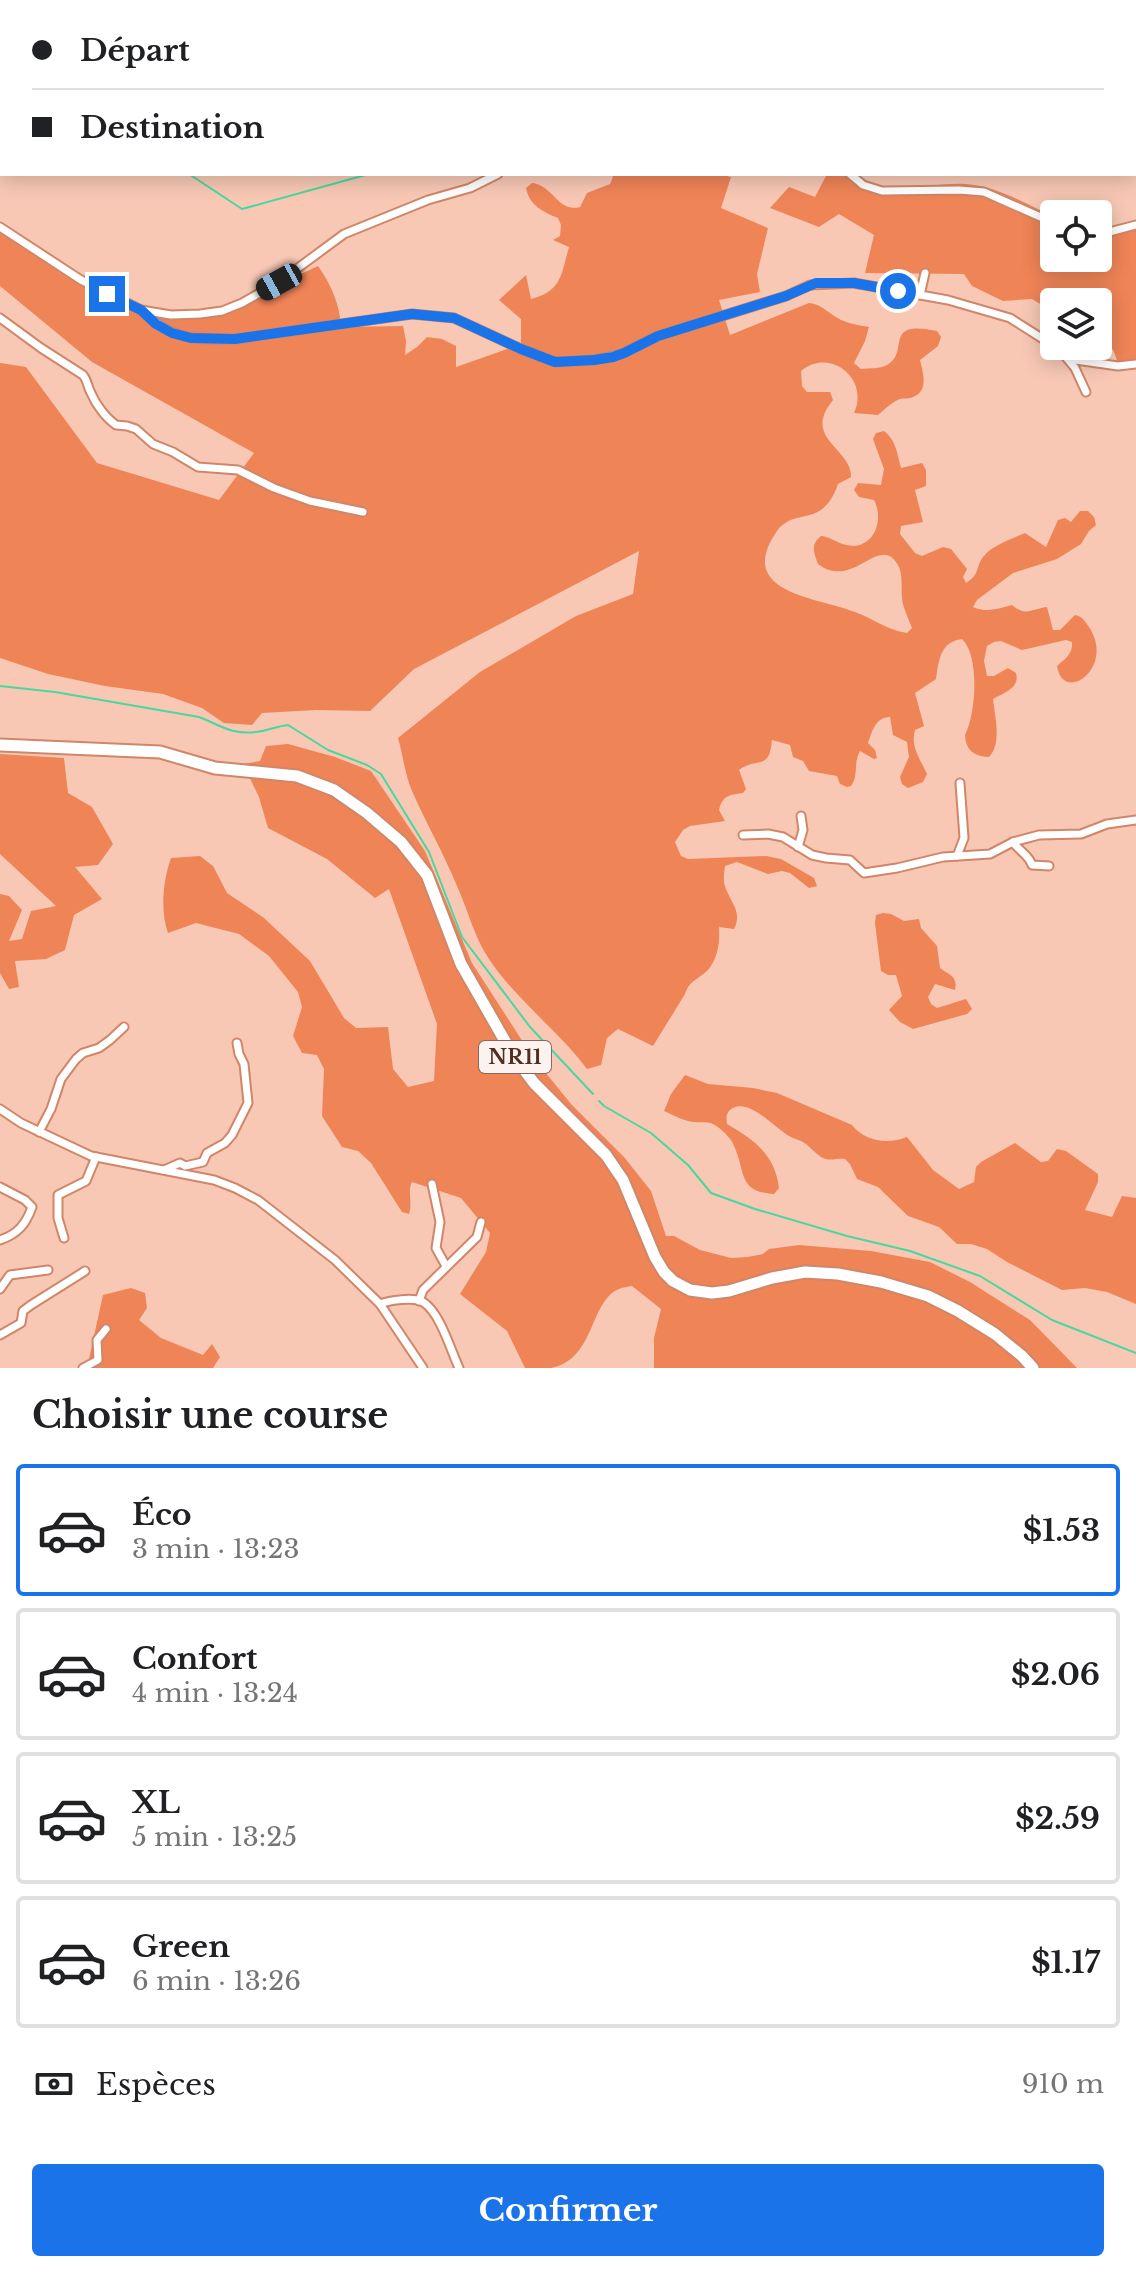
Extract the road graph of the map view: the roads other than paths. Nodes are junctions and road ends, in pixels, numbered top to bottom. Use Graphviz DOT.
graph roads {
  1 [pos="494,176"];
  2 [pos="852,176"];
  3 [pos="1040,217"];
  4 [pos="1136,225"];
  5 [pos="0,227"];
  6 [pos="1112,231"];
  7 [pos="925,273"];
  8 [pos="861,274"];
  9 [pos="854,283"];
  10 [pos="920,295"];
  11 [pos="141,310"];
  12 [pos="0,318"];
  13 [pos="1040,337"];
  14 [pos="1068,360"];
  15 [pos="1076,360"];
  16 [pos="1136,364"];
  17 [pos="1086,392"];
  18 [pos="363,512"];
  19 [pos="0,745"];
  20 [pos="960,783"];
  21 [pos="801,816"];
  22 [pos="1136,820"];
  23 [pos="743,835"];
  24 [pos="1013,842"];
  25 [pos="798,847"];
  26 [pos="957,856"];
  27 [pos="1049,866"];
  28 [pos="124,1027"];
  29 [pos="237,1043"];
  30 [pos="0,1109"];
  31 [pos="39,1132"];
  32 [pos="96,1157"];
  33 [pos="162,1171"];
  34 [pos="432,1184"];
  35 [pos="0,1187"];
  36 [pos="481,1222"];
  37 [pos="64,1238"];
  38 [pos="0,1240"];
  39 [pos="446,1266"];
  40 [pos="48,1270"];
  41 [pos="85,1271"];
  42 [pos="0,1289"];
  43 [pos="419,1301"];
  44 [pos="380,1304"];
  45 [pos="106,1329"];
  46 [pos="0,1335"];
  47 [pos="83,1368"];
  48 [pos="423,1368"];
  49 [pos="459,1368"];
  50 [pos="1033,1368"];
  1 -- 11 [label="street"];
  2 -- 3 [label="street"];
  4 -- 6 [label="street"];
  5 -- 11 [label="street"];
  7 -- 10 [label="street"];
  8 -- 9 [label="street"];
  9 -- 10 [label="street"];
  9 -- 11 [label="street"];
  10 -- 13 [label="street"];
  12 -- 18 [label="street"];
  14 -- 17 [label="street"];
  15 -- 16 [label="street"];
  19 -- 50 [label="highway, NR11"];
  20 -- 26 [label="street"];
  21 -- 25 [label="street"];
  22 -- 24 [label="street"];
  23 -- 25 [label="street"];
  24 -- 26 [label="street"];
  24 -- 27 [label="street"];
  25 -- 26 [label="street"];
  28 -- 31 [label="street"];
  29 -- 33 [label="street"];
  30 -- 31 [label="street"];
  31 -- 32 [label="street"];
  32 -- 33 [label="street"];
  32 -- 37 [label="street"];
  33 -- 44 [label="street"];
  34 -- 39 [label="street"];
  35 -- 38 [label="street"];
  36 -- 39 [label="street"];
  39 -- 43 [label="street"];
  40 -- 42 [label="street"];
  41 -- 46 [label="street"];
  43 -- 44 [label="street"];
  43 -- 49 [label="street"];
  44 -- 48 [label="street"];
  45 -- 47 [label="street"];
}
